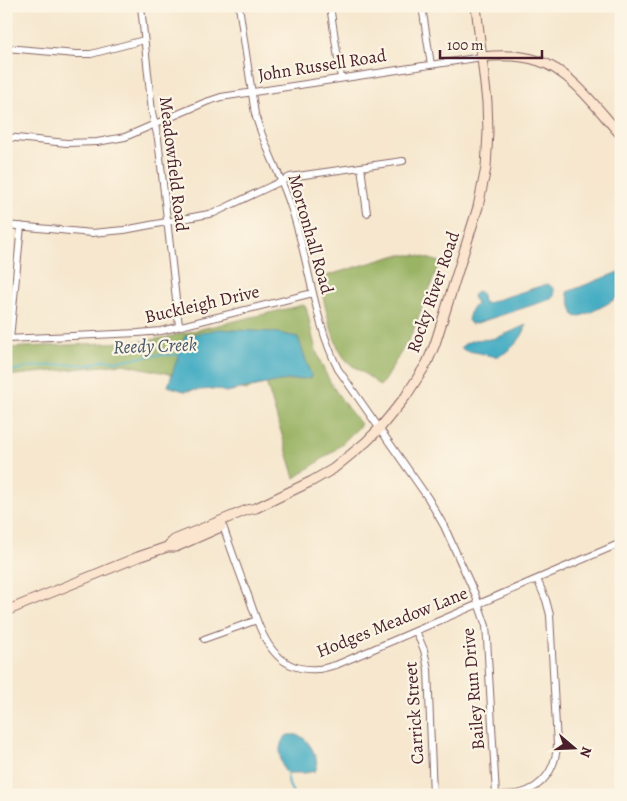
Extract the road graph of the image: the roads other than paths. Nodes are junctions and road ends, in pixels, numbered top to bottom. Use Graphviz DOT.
graph roads {
  1 [pos="141,6"];
  2 [pos="239,6"];
  3 [pos="330,6"];
  4 [pos="422,6"];
  5 [pos="476,6"];
  6 [pos="144,40"];
  7 [pos="6,48"];
  8 [pos="482,57"];
  9 [pos="431,65"];
  10 [pos="341,78"];
  11 [pos="252,92"];
  12 [pos="154,123"];
  13 [pos="621,135"];
  14 [pos="6,137"];
  15 [pos="404,161"];
  16 [pos="361,167"];
  17 [pos="281,180"];
  18 [pos="367,213"];
  19 [pos="167,221"];
  20 [pos="6,225"];
  21 [pos="21,226"];
  22 [pos="313,293"];
  23 [pos="179,326"];
  24 [pos="8,339"];
  25 [pos="380,428"];
  26 [pos="256,508"];
  27 [pos="223,526"];
  28 [pos="621,543"];
  29 [pos="167,547"];
  30 [pos="538,579"];
  31 [pos="478,604"];
  32 [pos="6,611"];
  33 [pos="256,620"];
  34 [pos="416,631"];
  35 [pos="204,639"];
  36 [pos="433,795"];
  37 [pos="496,795"];
  38 [pos="501,795"];
  1 -- 6 [label="street, Meadowfield Road"];
  2 -- 11 [label="street, Mortonhall Road"];
  3 -- 10 [label="street"];
  4 -- 9 [label="street"];
  5 -- 8 [label="street, Rocky River Road"];
  6 -- 7 [label="street"];
  6 -- 12 [label="street, Meadowfield Road"];
  8 -- 9 [label="street, John Russell Road"];
  8 -- 13 [label="street, John Russell Road"];
  8 -- 25 [label="street, Rocky River Road"];
  9 -- 10 [label="street, John Russell Road"];
  10 -- 11 [label="street, John Russell Road"];
  11 -- 12 [label="street, John Russell Road"];
  11 -- 17 [label="street, Mortonhall Road"];
  12 -- 14 [label="street, John Russell Road"];
  12 -- 19 [label="street, Meadowfield Road"];
  15 -- 16 [label="street"];
  16 -- 17 [label="street"];
  16 -- 18 [label="street"];
  17 -- 19 [label="street"];
  17 -- 22 [label="street, Mortonhall Road"];
  19 -- 21 [label="street"];
  19 -- 23 [label="street, Meadowfield Road"];
  20 -- 21 [label="street"];
  21 -- 24 [label="street"];
  22 -- 23 [label="street, Buckleigh Drive"];
  22 -- 25 [label="street, Mortonhall Road"];
  23 -- 24 [label="street, Buckleigh Drive"];
  25 -- 26 [label="street, Rocky River Road"];
  25 -- 31 [label="street, Bailey Run Drive"];
  26 -- 27 [label="street, Rocky River Road"];
  26 -- 29 [label="street, Rocky River Road"];
  27 -- 29 [label="street, Rocky River Road"];
  27 -- 33 [label="street, Hodges Meadow Lane"];
  28 -- 30 [label="street, Hodges Meadow Lane"];
  29 -- 32 [label="street, Rocky River Road"];
  30 -- 31 [label="street, Hodges Meadow Lane"];
  30 -- 38 [label="street"];
  31 -- 34 [label="street, Hodges Meadow Lane"];
  31 -- 37 [label="street, Bailey Run Drive"];
  33 -- 34 [label="street, Hodges Meadow Lane"];
  33 -- 35 [label="street"];
  34 -- 36 [label="street, Carrick Street"];
}
